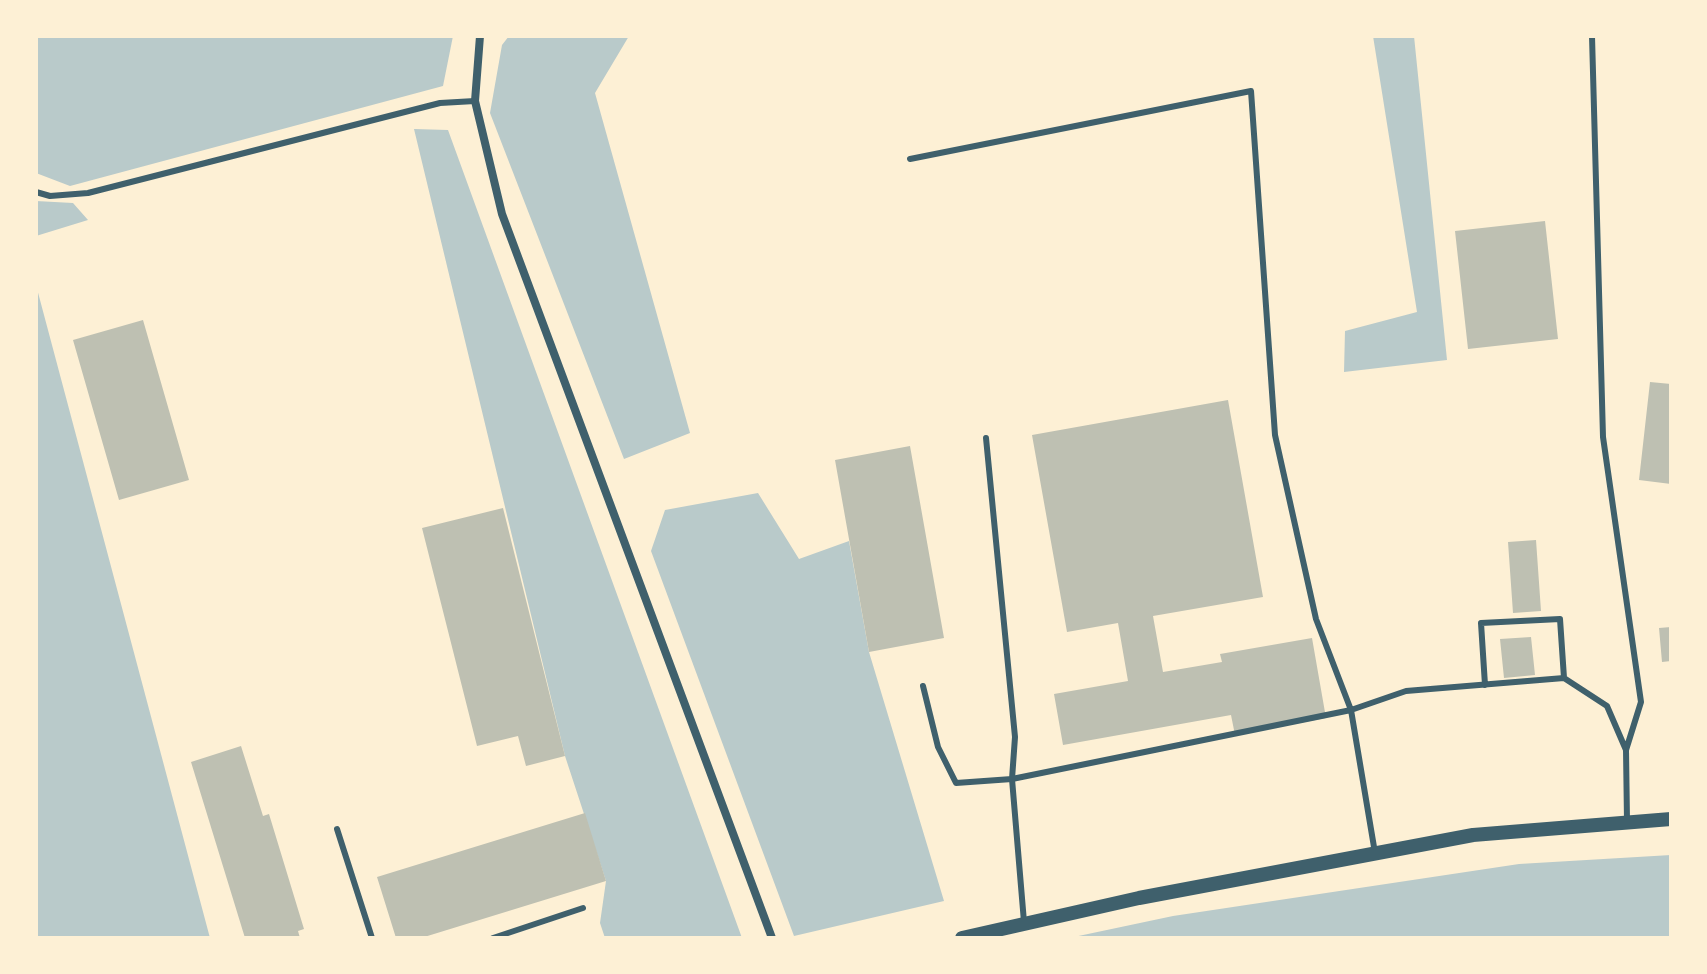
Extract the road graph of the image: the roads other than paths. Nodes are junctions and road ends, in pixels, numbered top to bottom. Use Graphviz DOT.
graph roads {
  1 [pos="480,36"];
  2 [pos="1592,36"];
  3 [pos="475,101"];
  4 [pos="910,159"];
  5 [pos="36,192"];
  6 [pos="986,438"];
  7 [pos="1564,678"];
  8 [pos="1485,685"];
  9 [pos="923,686"];
  10 [pos="1351,710"];
  11 [pos="1626,750"];
  12 [pos="1012,779"];
  13 [pos="1671,819"];
  14 [pos="1627,821"];
  15 [pos="337,829"];
  16 [pos="1375,853"];
  17 [pos="583,908"];
  18 [pos="1024,925"];
  19 [pos="372,938"];
  20 [pos="493,938"];
  21 [pos="772,938"];
  22 [pos="962,938"];
  1 -- 3 [label="street"];
  2 -- 11 [label="lane"];
  3 -- 5 [label="lane"];
  3 -- 21 [label="street"];
  4 -- 10 [label="lane"];
  6 -- 12 [label="lane"];
  7 -- 8 [label="lane"];
  7 -- 8 [label="lane"];
  7 -- 11 [label="lane"];
  8 -- 10 [label="lane"];
  9 -- 12 [label="lane"];
  10 -- 12 [label="lane"];
  10 -- 16 [label="lane"];
  11 -- 14 [label="lane"];
  12 -- 18 [label="lane"];
  13 -- 14 [label="street"];
  14 -- 16 [label="street"];
  15 -- 19 [label="lane"];
  16 -- 18 [label="street"];
  17 -- 20 [label="lane"];
  18 -- 22 [label="street"];
}
